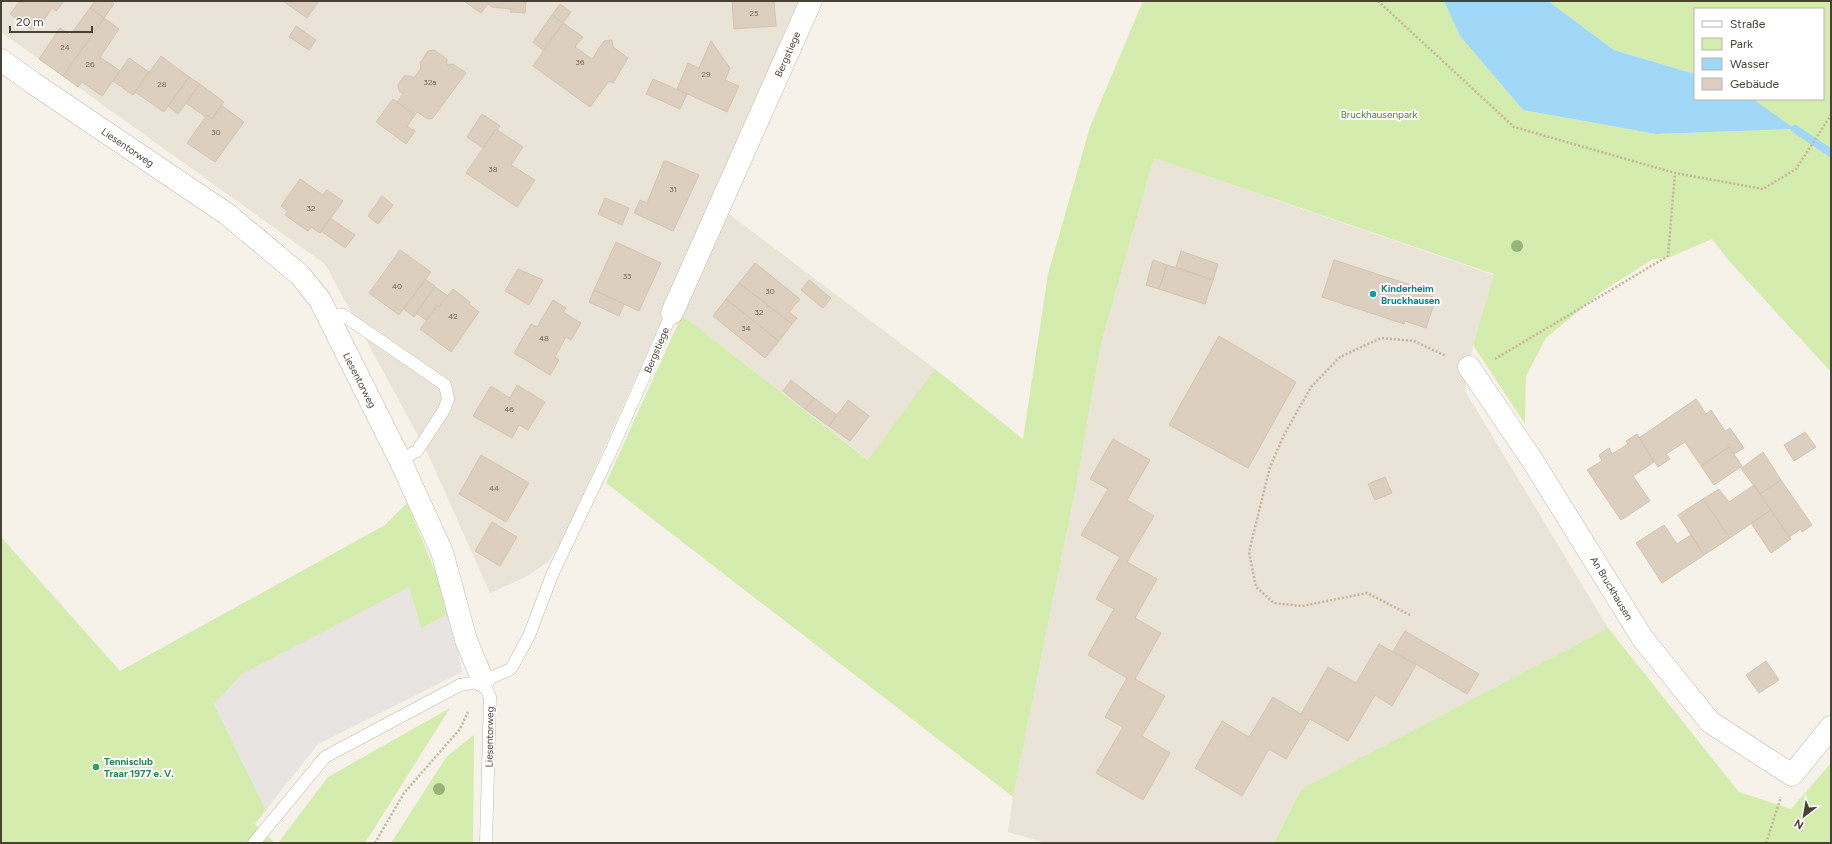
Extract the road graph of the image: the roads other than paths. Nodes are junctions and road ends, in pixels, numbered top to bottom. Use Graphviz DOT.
graph roads {
  1 [pos="810,1"];
  2 [pos="1,60"];
  3 [pos="672,313"];
  4 [pos="328,315"];
  5 [pos="1469,367"];
  6 [pos="400,460"];
  7 [pos="483,681"];
  8 [pos="1831,727"];
  9 [pos="254,843"];
  10 [pos="486,843"];
  1 -- 3 [label="street, Bergstiege"];
  2 -- 4 [label="street, Liesentorweg"];
  3 -- 7 [label="lane, Bergstiege"];
  4 -- 6 [label="street, Liesentorweg"];
  4 -- 6 [label="lane"];
  5 -- 8 [label="street, An Bruckhausen"];
  6 -- 7 [label="street, Liesentorweg"];
  7 -- 9 [label="lane, Bergstiege"];
  7 -- 10 [label="lane, Liesentorweg"];
}
